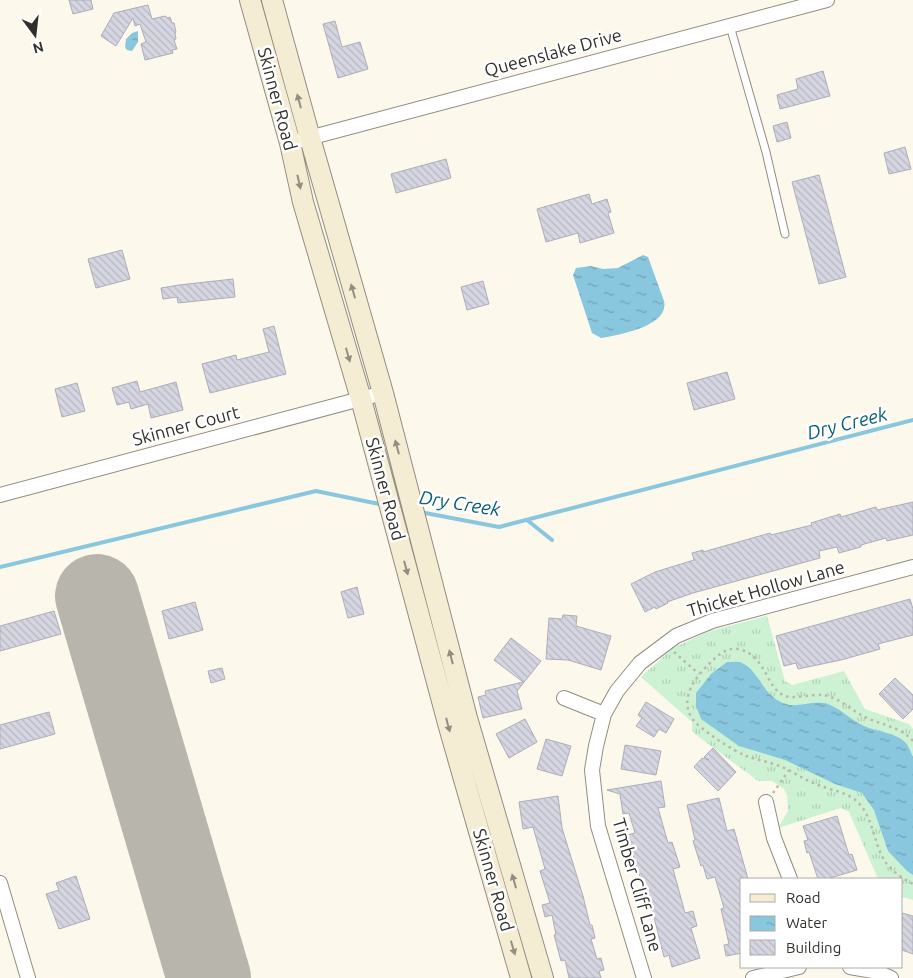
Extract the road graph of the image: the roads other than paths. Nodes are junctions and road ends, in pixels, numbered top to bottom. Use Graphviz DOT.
graph roads {
  1 [pos="250,0"];
  2 [pos="272,0"];
  3 [pos="827,0"];
  4 [pos="729,25"];
  5 [pos="310,138"];
  6 [pos="290,143"];
  7 [pos="785,234"];
  8 [pos="383,393"];
  9 [pos="360,399"];
  10 [pos="0,495"];
  11 [pos="913,567"];
  12 [pos="564,698"];
  13 [pos="604,714"];
  14 [pos="766,802"];
  15 [pos="790,878"];
  16 [pos="0,883"];
  17 [pos="793,968"];
  18 [pos="856,968"];
  19 [pos="28,978"];
  20 [pos="521,978"];
  21 [pos="543,978"];
  22 [pos="644,978"];
  23 [pos="753,978"];
  24 [pos="891,978"];
  1 -- 6 [label="street, Skinner Road"];
  5 -- 2 [label="street, Skinner Road, one-way"];
  3 -- 4 [label="street, Queenslake Drive"];
  4 -- 5 [label="street, Queenslake Drive"];
  4 -- 7 [label="lane"];
  5 -- 6 [label="street, Queenslake Drive"];
  8 -- 5 [label="street, Skinner Road, one-way"];
  6 -- 9 [label="street, Skinner Road, one-way"];
  8 -- 9 [label="street, Skinner Court"];
  21 -- 8 [label="street, Skinner Road, one-way"];
  9 -- 10 [label="street, Skinner Court"];
  9 -- 20 [label="street, Skinner Road, one-way"];
  11 -- 13 [label="street, Thicket Hollow Lane"];
  12 -- 13 [label="street"];
  13 -- 22 [label="street, Timber Cliff Lane"];
  14 -- 15 [label="street"];
  16 -- 19 [label="street"];
  17 -- 23 [label="street"];
  18 -- 24 [label="street"];
}
